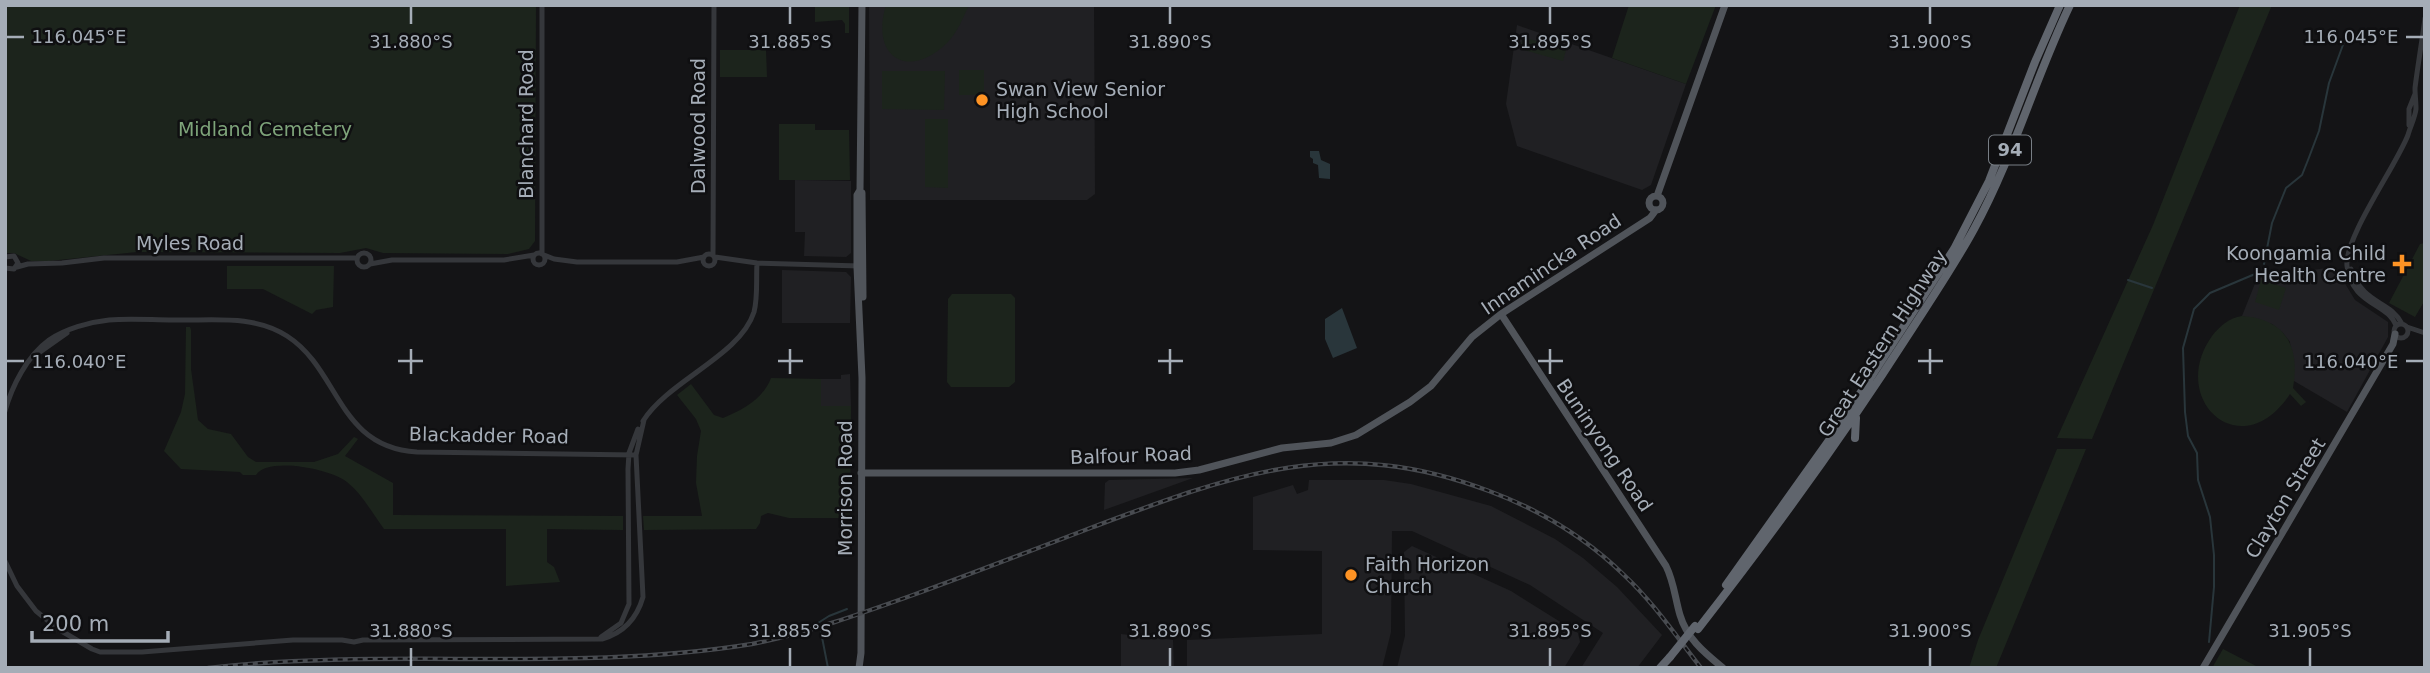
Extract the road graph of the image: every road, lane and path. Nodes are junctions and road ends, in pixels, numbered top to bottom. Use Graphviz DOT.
graph roads {
  1 [pos="542,5"];
  2 [pos="714,5"];
  3 [pos="862,5"];
  4 [pos="1725,5"];
  5 [pos="2060,5"];
  6 [pos="2070,5"];
  7 [pos="2425,18"];
  8 [pos="5,257"];
  9 [pos="16,257"];
  10 [pos="539,257"];
  11 [pos="710,258"];
  12 [pos="356,260"];
  13 [pos="370,260"];
  14 [pos="757,263"];
  15 [pos="28,264"];
  16 [pos="860,264"];
  17 [pos="17,267"];
  18 [pos="5,268"];
  19 [pos="1499,316"];
  20 [pos="2401,330"];
  21 [pos="2425,333"];
  22 [pos="1470,343"];
  23 [pos="5,411"];
  24 [pos="1856,415"];
  25 [pos="643,420"];
  26 [pos="1855,438"];
  27 [pos="629,453"];
  28 [pos="636,454"];
  29 [pos="862,473"];
  30 [pos="628,501"];
  31 [pos="637,501"];
  32 [pos="629,550"];
  33 [pos="640,550"];
  34 [pos="5,561"];
  35 [pos="1697,628"];
  36 [pos="597,639"];
  37 [pos="1672,658"];
  38 [pos="862,668"];
  39 [pos="1660,668"];
  40 [pos="1667,668"];
  41 [pos="1723,668"];
  42 [pos="2203,668"];
  1 -- 10 [label="street, Blanchard Road"];
  2 -- 11 [label="street, Dalwood Road"];
  3 -- 16 [label="main road, Morrison Road"];
  4 -- 19 [label="main road, Innamincka Road"];
  5 -- 35 [label="highway, Great Eastern Highway / 94"];
  6 -- 24 [label="highway, Great Eastern Highway / 94"];
  7 -- 20 [label="street"];
  8 -- 9 [label="street"];
  9 -- 15 [label="street"];
  9 -- 17 [label="street"];
  10 -- 11 [label="street"];
  10 -- 13 [label="street, Myles Road"];
  11 -- 14 [label="street"];
  12 -- 13 [label="street, Myles Road"];
  12 -- 13 [label="street, Myles Road"];
  12 -- 15 [label="street, Myles Road"];
  14 -- 16 [label="street"];
  14 -- 25 [label="street"];
  15 -- 17 [label="street, Myles Road"];
  16 -- 29 [label="main road, Morrison Road"];
  17 -- 18 [label="street, Myles Road"];
  19 -- 22 [label="main road, Innamincka Road"];
  19 -- 41 [label="main road, Buninyong Road"];
  20 -- 21 [label="street"];
  20 -- 42 [label="main road, Clayton Street"];
  22 -- 29 [label="main road, Balfour Road"];
  23 -- 27 [label="street, Blackadder Road"];
  24 -- 26 [label="highway"];
  24 -- 35 [label="highway, Great Eastern Highway / 94"];
  25 -- 27 [label="street"];
  25 -- 28 [label="street"];
  27 -- 28 [label="street, Blackadder Road"];
  27 -- 30 [label="street"];
  28 -- 31 [label="street"];
  29 -- 38 [label="main road, Morrison Road"];
  30 -- 31 [label="street"];
  30 -- 32 [label="street"];
  31 -- 33 [label="street"];
  32 -- 33 [label="street"];
  32 -- 36 [label="street"];
  33 -- 36 [label="street"];
  34 -- 36 [label="street"];
  35 -- 37 [label="highway, Great Eastern Highway / 94, bridge"];
  37 -- 39 [label="highway, Great Eastern Highway / 94"];
  37 -- 40 [label="highway, Great Eastern Highway / 94"];
}
